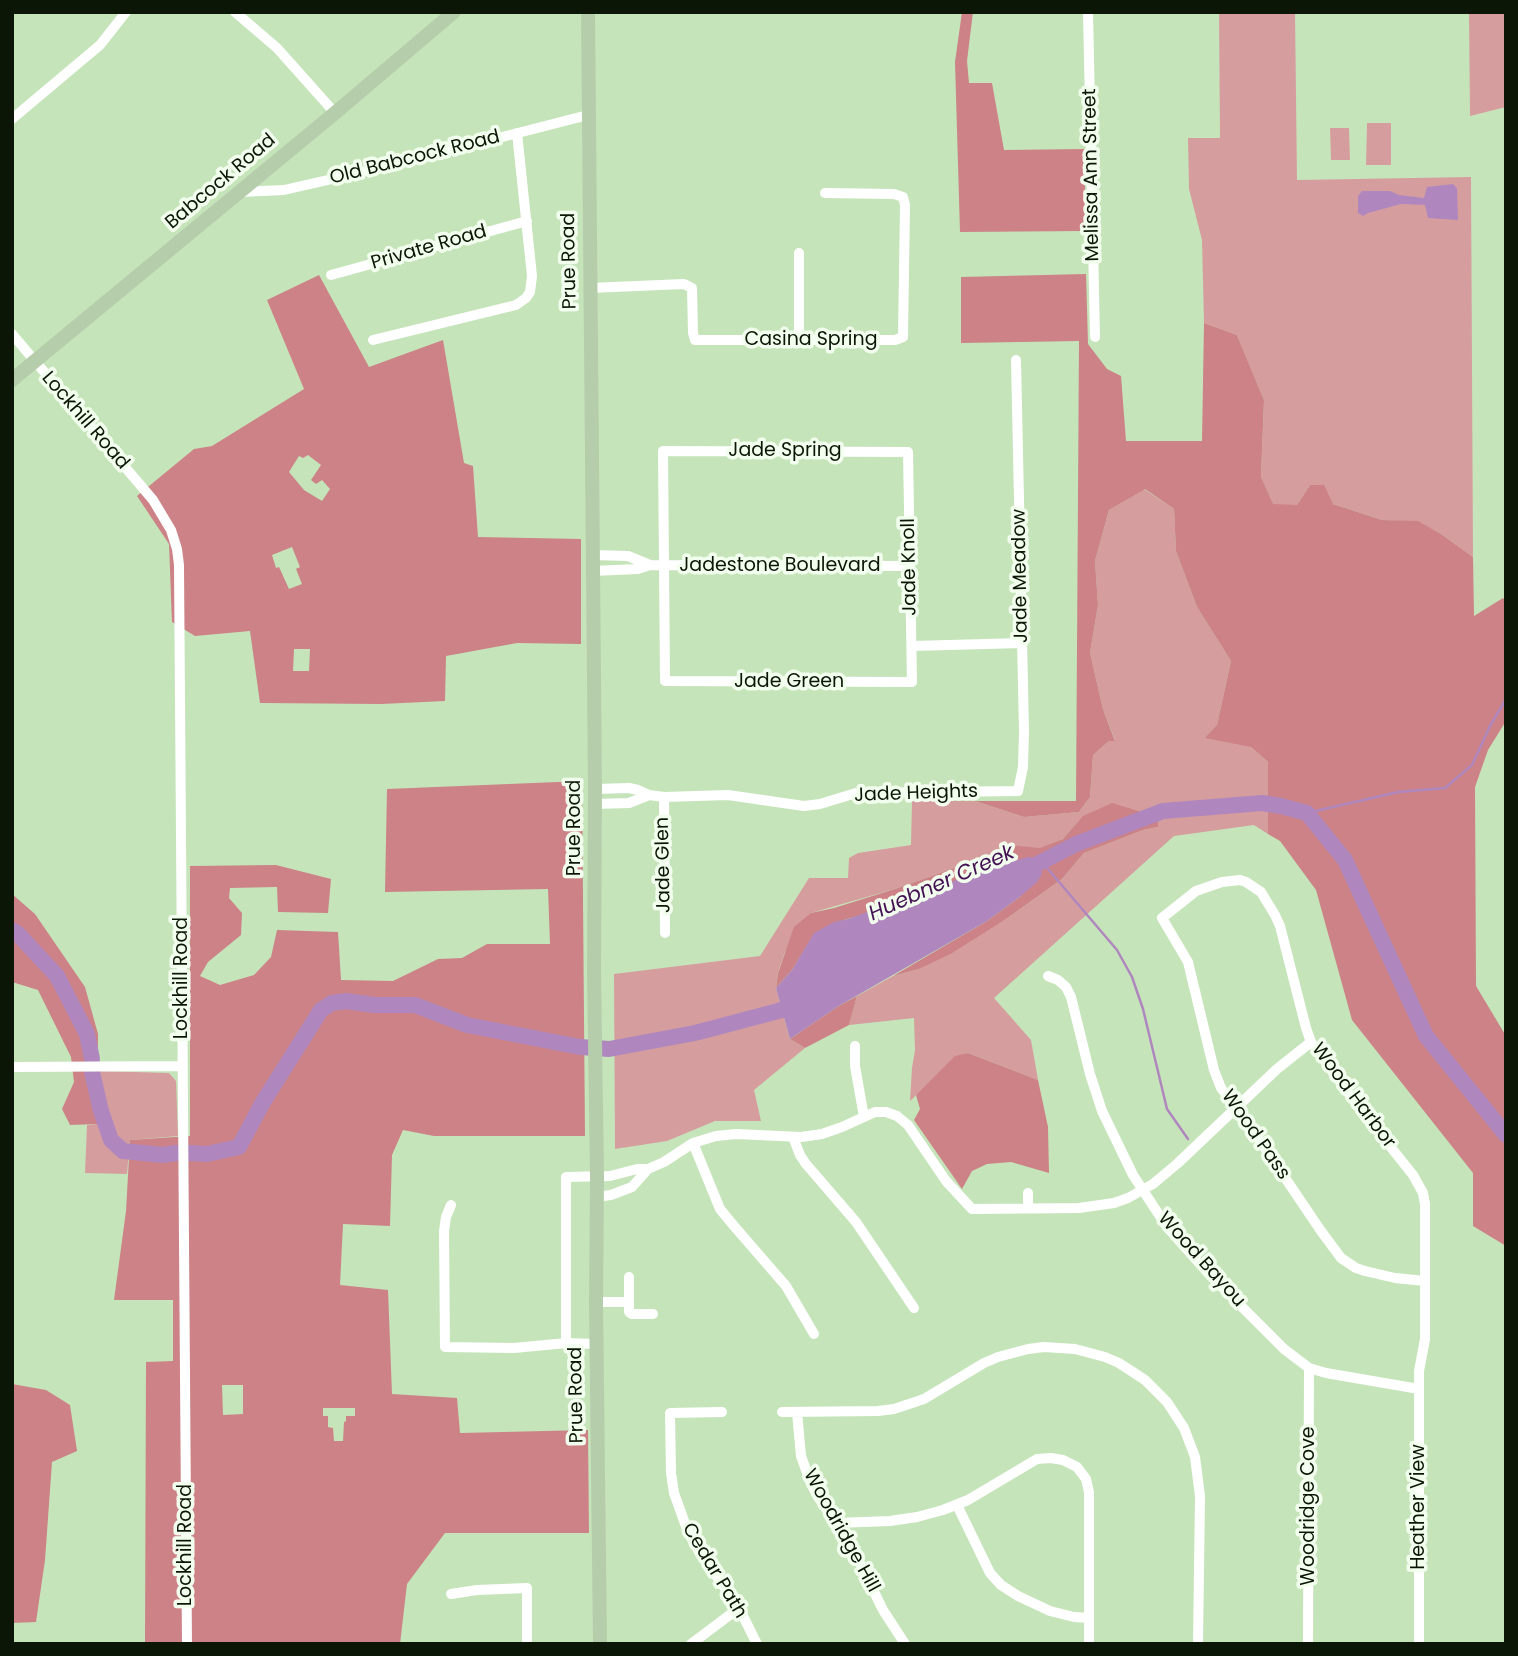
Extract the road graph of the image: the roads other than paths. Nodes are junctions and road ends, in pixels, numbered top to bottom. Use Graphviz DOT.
graph roads {
  1 [pos="126,12"];
  2 [pos="235,12"];
  3 [pos="454,12"];
  4 [pos="588,12"];
  5 [pos="1088,12"];
  6 [pos="335,113"];
  7 [pos="588,115"];
  8 [pos="12,120"];
  9 [pos="517,133"];
  10 [pos="240,192"];
  11 [pos="825,193"];
  12 [pos="527,220"];
  13 [pos="799,253"];
  14 [pos="331,275"];
  15 [pos="590,288"];
  16 [pos="12,334"];
  17 [pos="1095,337"];
  18 [pos="799,339"];
  19 [pos="373,341"];
  20 [pos="1016,360"];
  21 [pos="35,362"];
  22 [pos="12,380"];
  23 [pos="908,452"];
  24 [pos="592,555"];
  25 [pos="621,556"];
  26 [pos="650,565"];
  27 [pos="664,565"];
  28 [pos="910,566"];
  29 [pos="621,570"];
  30 [pos="592,571"];
  31 [pos="1022,643"];
  32 [pos="912,646"];
  33 [pos="912,682"];
  34 [pos="622,788"];
  35 [pos="595,789"];
  36 [pos="1018,791"];
  37 [pos="649,795"];
  38 [pos="664,797"];
  39 [pos="622,803"];
  40 [pos="595,804"];
  41 [pos="1162,918"];
  42 [pos="665,933"];
  43 [pos="1048,976"];
  44 [pos="1311,1042"];
  45 [pos="855,1046"];
  46 [pos="182,1066"];
  47 [pos="12,1068"];
  48 [pos="1236,1107"];
  49 [pos="863,1117"];
  50 [pos="793,1137"];
  51 [pos="693,1143"];
  52 [pos="648,1169"];
  53 [pos="622,1174"];
  54 [pos="597,1177"];
  55 [pos="627,1189"];
  56 [pos="1142,1191"];
  57 [pos="1028,1193"];
  58 [pos="596,1196"];
  59 [pos="451,1205"];
  60 [pos="1028,1207"];
  61 [pos="629,1277"];
  62 [pos="1426,1281"];
  63 [pos="596,1302"];
  64 [pos="629,1302"];
  65 [pos="914,1308"];
  66 [pos="653,1314"];
  67 [pos="814,1335"];
  68 [pos="566,1343"];
  69 [pos="596,1344"];
  70 [pos="1309,1368"];
  71 [pos="1419,1371"];
  72 [pos="1419,1389"];
  73 [pos="722,1412"];
  74 [pos="782,1412"];
  75 [pos="797,1412"];
  76 [pos="957,1505"];
  77 [pos="836,1523"];
  78 [pos="451,1594"];
  79 [pos="739,1608"];
  80 [pos="1089,1618"];
  81 [pos="187,1644"];
  82 [pos="527,1644"];
  83 [pos="600,1644"];
  84 [pos="691,1644"];
  85 [pos="757,1644"];
  86 [pos="905,1644"];
  87 [pos="1089,1644"];
  88 [pos="1198,1644"];
  89 [pos="1308,1644"];
  90 [pos="1419,1644"];
  1 -- 8 [label="street"];
  2 -- 6 [label="street"];
  3 -- 6 [label="main road, Babcock Road"];
  4 -- 7 [label="main road, Prue Road"];
  5 -- 17 [label="street, Melissa Ann Street"];
  6 -- 10 [label="main road, Babcock Road"];
  7 -- 9 [label="street, Old Babcock Road"];
  7 -- 15 [label="main road, Prue Road"];
  9 -- 10 [label="street, Old Babcock Road"];
  9 -- 12 [label="street"];
  10 -- 21 [label="main road, Babcock Road"];
  11 -- 18 [label="street, Casina Spring"];
  12 -- 14 [label="street, Private Road"];
  12 -- 19 [label="street"];
  13 -- 18 [label="street"];
  15 -- 18 [label="street, Casina Spring"];
  15 -- 24 [label="main road, Prue Road"];
  16 -- 21 [label="street, Lockhill Road"];
  20 -- 31 [label="street, Jade Meadow"];
  21 -- 22 [label="main road, Babcock Road"];
  21 -- 46 [label="street, Lockhill Road"];
  23 -- 27 [label="street, Jade Spring"];
  23 -- 28 [label="street, Jade Knoll"];
  24 -- 25 [label="street, Jadestone Boulevard"];
  24 -- 30 [label="main road, Prue Road"];
  25 -- 26 [label="street, Jadestone Boulevard"];
  25 -- 29 [label="street"];
  26 -- 27 [label="street, Jadestone Boulevard"];
  26 -- 29 [label="street, Jadestone Boulevard"];
  27 -- 28 [label="street, Jadestone Boulevard"];
  27 -- 33 [label="street, Jade Green"];
  28 -- 32 [label="street, Jade Knoll"];
  29 -- 30 [label="street, Jadestone Boulevard"];
  30 -- 35 [label="main road, Prue Road"];
  31 -- 32 [label="street"];
  31 -- 36 [label="street, Jade Meadow"];
  32 -- 33 [label="street, Jade Knoll"];
  34 -- 35 [label="street, Jade Heights"];
  34 -- 37 [label="street, Jade Heights"];
  34 -- 39 [label="street"];
  35 -- 40 [label="main road, Prue Road"];
  36 -- 38 [label="street, Jade Heights"];
  37 -- 38 [label="street, Jade Heights"];
  37 -- 39 [label="street, Jade Heights"];
  38 -- 42 [label="street, Jade Glen"];
  39 -- 40 [label="street, Jade Heights"];
  40 -- 54 [label="main road, Prue Road"];
  41 -- 44 [label="street, Wood Harbor"];
  41 -- 48 [label="street, Wood Pass"];
  43 -- 56 [label="street, Wood Bayou"];
  44 -- 48 [label="street"];
  44 -- 62 [label="street, Wood Harbor"];
  45 -- 49 [label="street"];
  46 -- 47 [label="street"];
  46 -- 81 [label="street, Lockhill Road"];
  48 -- 56 [label="street"];
  48 -- 62 [label="street, Wood Pass"];
  49 -- 50 [label="street"];
  49 -- 60 [label="street"];
  50 -- 51 [label="street"];
  50 -- 65 [label="street"];
  51 -- 52 [label="street"];
  51 -- 67 [label="street"];
  52 -- 53 [label="street"];
  52 -- 55 [label="street"];
  53 -- 54 [label="street"];
  53 -- 55 [label="street"];
  54 -- 58 [label="main road, Prue Road"];
  54 -- 68 [label="street"];
  55 -- 58 [label="street"];
  56 -- 60 [label="street"];
  56 -- 70 [label="street, Wood Bayou"];
  57 -- 60 [label="street"];
  58 -- 63 [label="main road, Prue Road"];
  59 -- 68 [label="street"];
  61 -- 64 [label="street"];
  62 -- 71 [label="street, Wood Harbor"];
  63 -- 64 [label="street"];
  63 -- 69 [label="main road, Prue Road"];
  64 -- 66 [label="street"];
  68 -- 69 [label="street"];
  69 -- 83 [label="main road, Prue Road"];
  70 -- 72 [label="street"];
  70 -- 89 [label="street, Woodridge Cove"];
  71 -- 72 [label="street, Heather View"];
  72 -- 90 [label="street, Heather View"];
  73 -- 79 [label="street, Cedar Path"];
  74 -- 75 [label="street"];
  75 -- 77 [label="street, Woodridge Hill"];
  75 -- 88 [label="street"];
  76 -- 77 [label="street"];
  76 -- 80 [label="street"];
  76 -- 80 [label="street"];
  77 -- 86 [label="street, Woodridge Hill"];
  78 -- 82 [label="street"];
  79 -- 84 [label="street"];
  79 -- 85 [label="street, Cedar Path"];
  80 -- 87 [label="street"];
}
